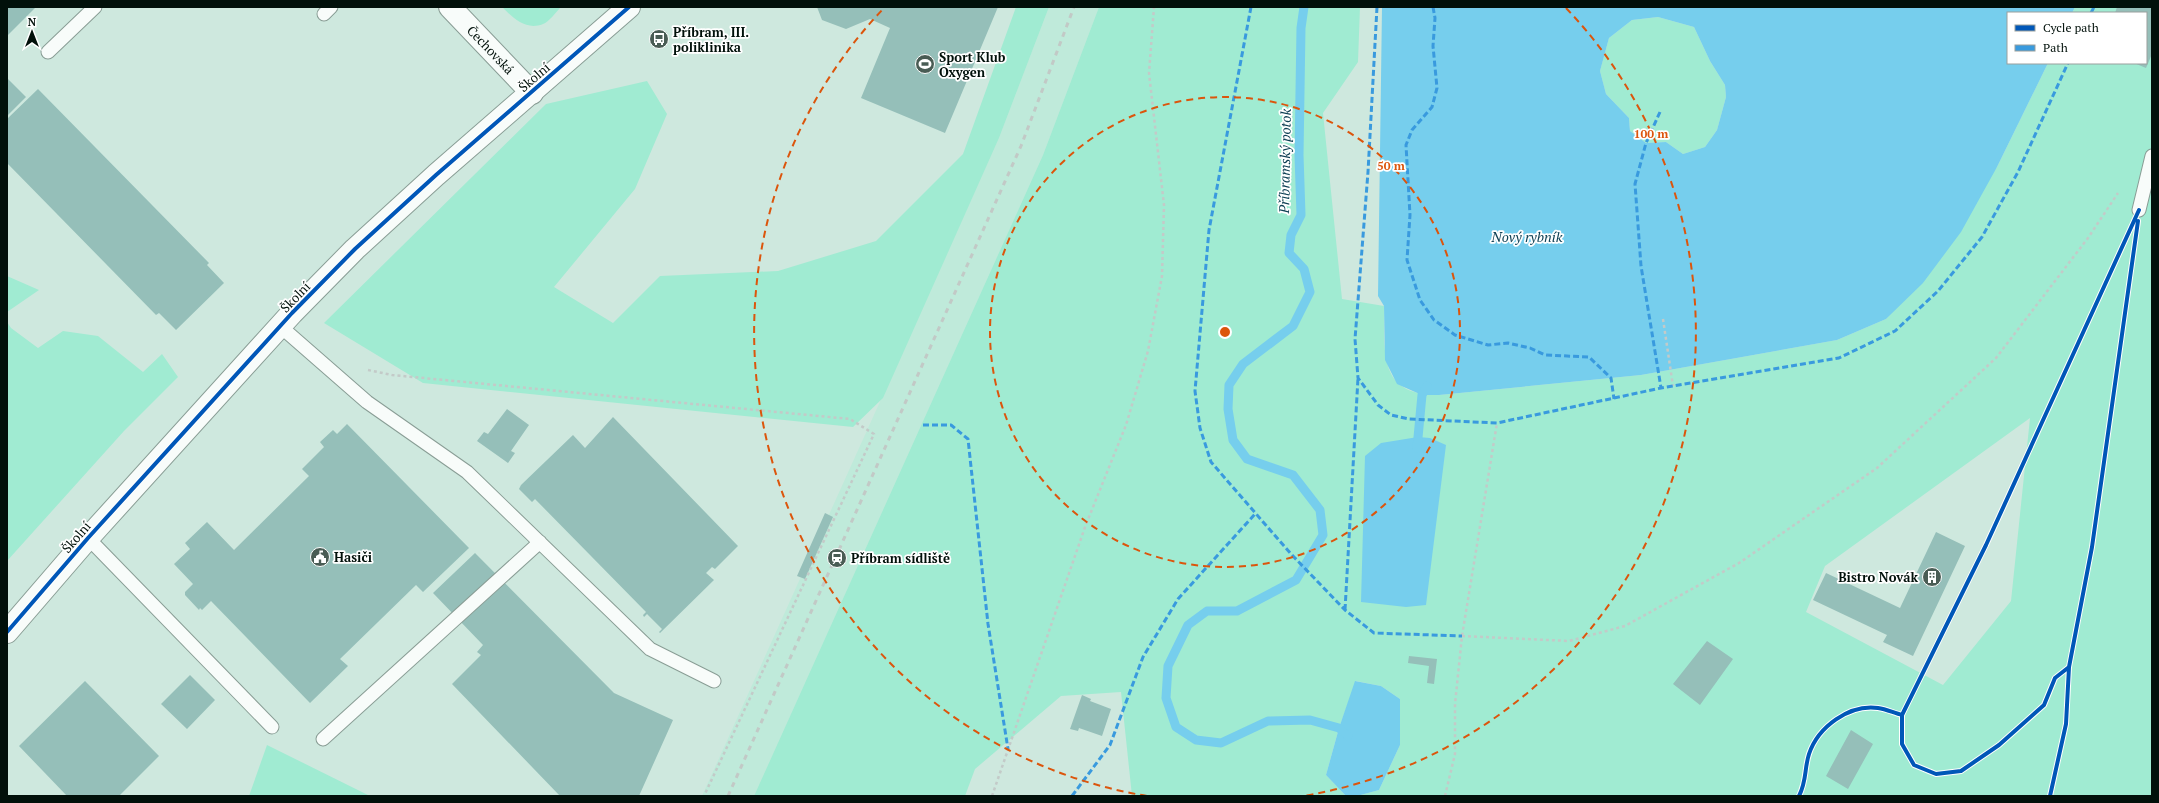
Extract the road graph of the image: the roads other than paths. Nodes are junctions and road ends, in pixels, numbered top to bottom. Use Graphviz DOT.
graph roads {
  1 [pos="95,7"];
  2 [pos="450,7"];
  3 [pos="629,7"];
  4 [pos="48,52"];
  5 [pos="532,93"];
  6 [pos="2152,156"];
  7 [pos="2139,210"];
  8 [pos="280,326"];
  9 [pos="88,538"];
  10 [pos="540,542"];
  11 [pos="7,632"];
  12 [pos="714,681"];
  13 [pos="272,727"];
  14 [pos="323,739"];
  1 -- 4 [label="lane"];
  2 -- 5 [label="street, Čechovská"];
  3 -- 5 [label="street, Školní"];
  5 -- 8 [label="street, Školní"];
  6 -- 7 [label="lane"];
  8 -- 9 [label="street, Školní"];
  8 -- 10 [label="lane"];
  9 -- 11 [label="street, Školní"];
  9 -- 13 [label="lane"];
  10 -- 12 [label="lane"];
  10 -- 14 [label="lane"];
}
